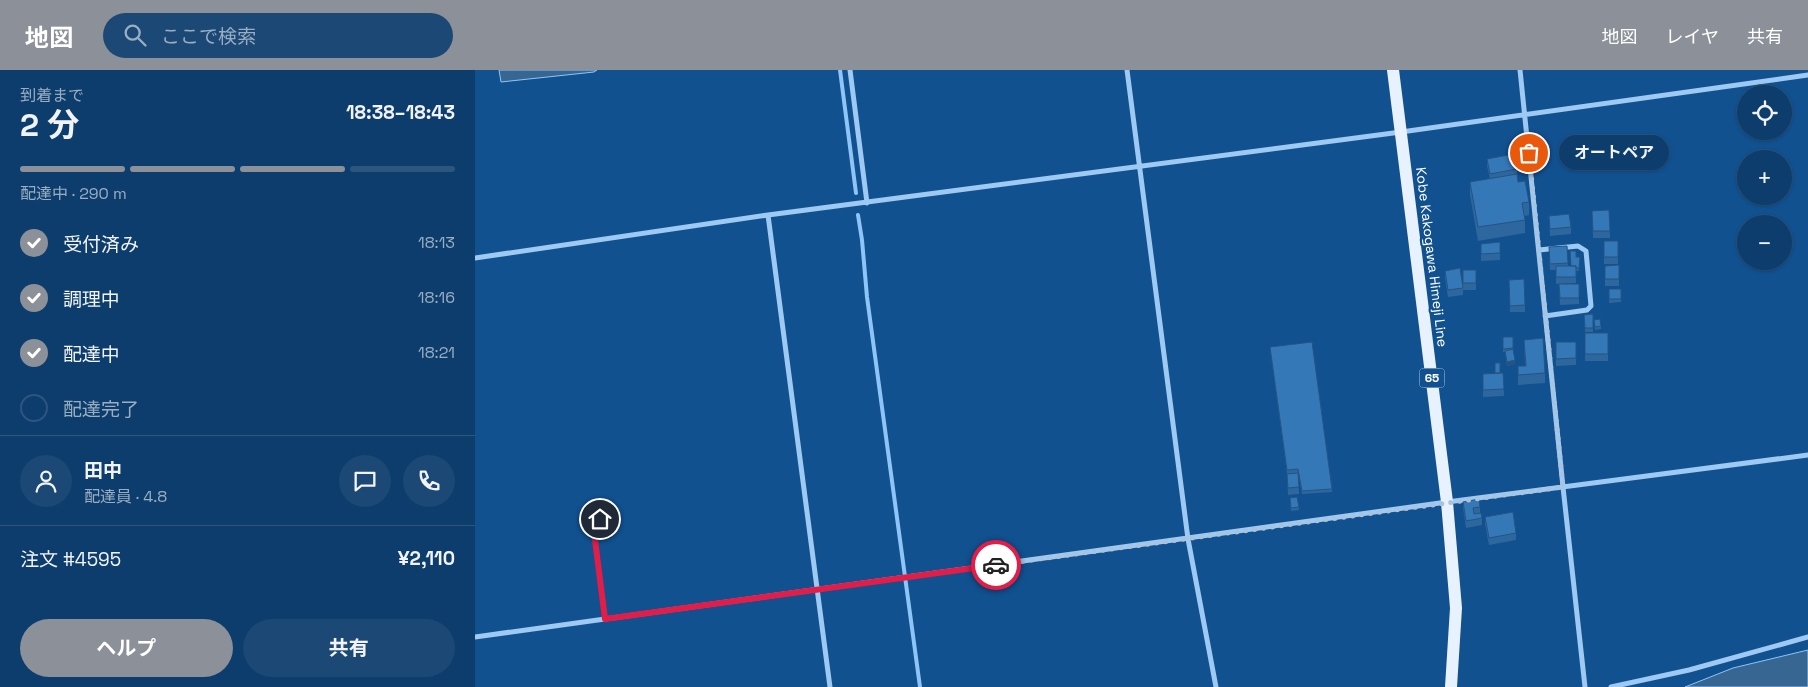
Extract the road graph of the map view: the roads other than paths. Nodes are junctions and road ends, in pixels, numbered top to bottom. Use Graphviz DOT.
graph roads {
  1 [pos="850,70"];
  2 [pos="1127,70"];
  3 [pos="1393,70"];
  4 [pos="1520,70"];
  5 [pos="1808,75"];
  6 [pos="1525,114"];
  7 [pos="1401,132"];
  8 [pos="1138,167"];
  9 [pos="867,202"];
  10 [pos="768,216"];
  11 [pos="1539,250"];
  12 [pos="475,258"];
  13 [pos="1545,316"];
  14 [pos="1808,455"];
  15 [pos="1563,487"];
  16 [pos="1447,502"];
  17 [pos="607,506"];
  18 [pos="1188,539"];
  19 [pos="819,590"];
  20 [pos="605,619"];
  21 [pos="475,637"];
  22 [pos="1808,637"];
  23 [pos="831,687"];
  24 [pos="1216,687"];
  25 [pos="1451,687"];
  26 [pos="1585,687"];
  27 [pos="1611,687"];
  1 -- 9 [label="street"];
  2 -- 8 [label="street"];
  3 -- 7 [label="main road, Kobe Kakogawa Himeji Line / 65"];
  4 -- 6 [label="street"];
  5 -- 6 [label="street"];
  6 -- 7 [label="street"];
  6 -- 11 [label="street"];
  7 -- 8 [label="street"];
  7 -- 16 [label="main road, Kobe Kakogawa Himeji Line / 65"];
  8 -- 9 [label="street"];
  8 -- 18 [label="street"];
  9 -- 10 [label="street"];
  10 -- 12 [label="street"];
  10 -- 19 [label="street"];
  11 -- 13 [label="street"];
  11 -- 13 [label="street"];
  13 -- 15 [label="street"];
  14 -- 15 [label="street"];
  15 -- 16 [label="street"];
  15 -- 26 [label="street"];
  16 -- 18 [label="street"];
  16 -- 25 [label="main road, Kobe Kakogawa Himeji Line / 65"];
  17 -- 20 [label="lane"];
  18 -- 19 [label="street"];
  18 -- 24 [label="street"];
  19 -- 20 [label="street"];
  19 -- 23 [label="street"];
  20 -- 21 [label="street"];
  22 -- 27 [label="street"];
}
